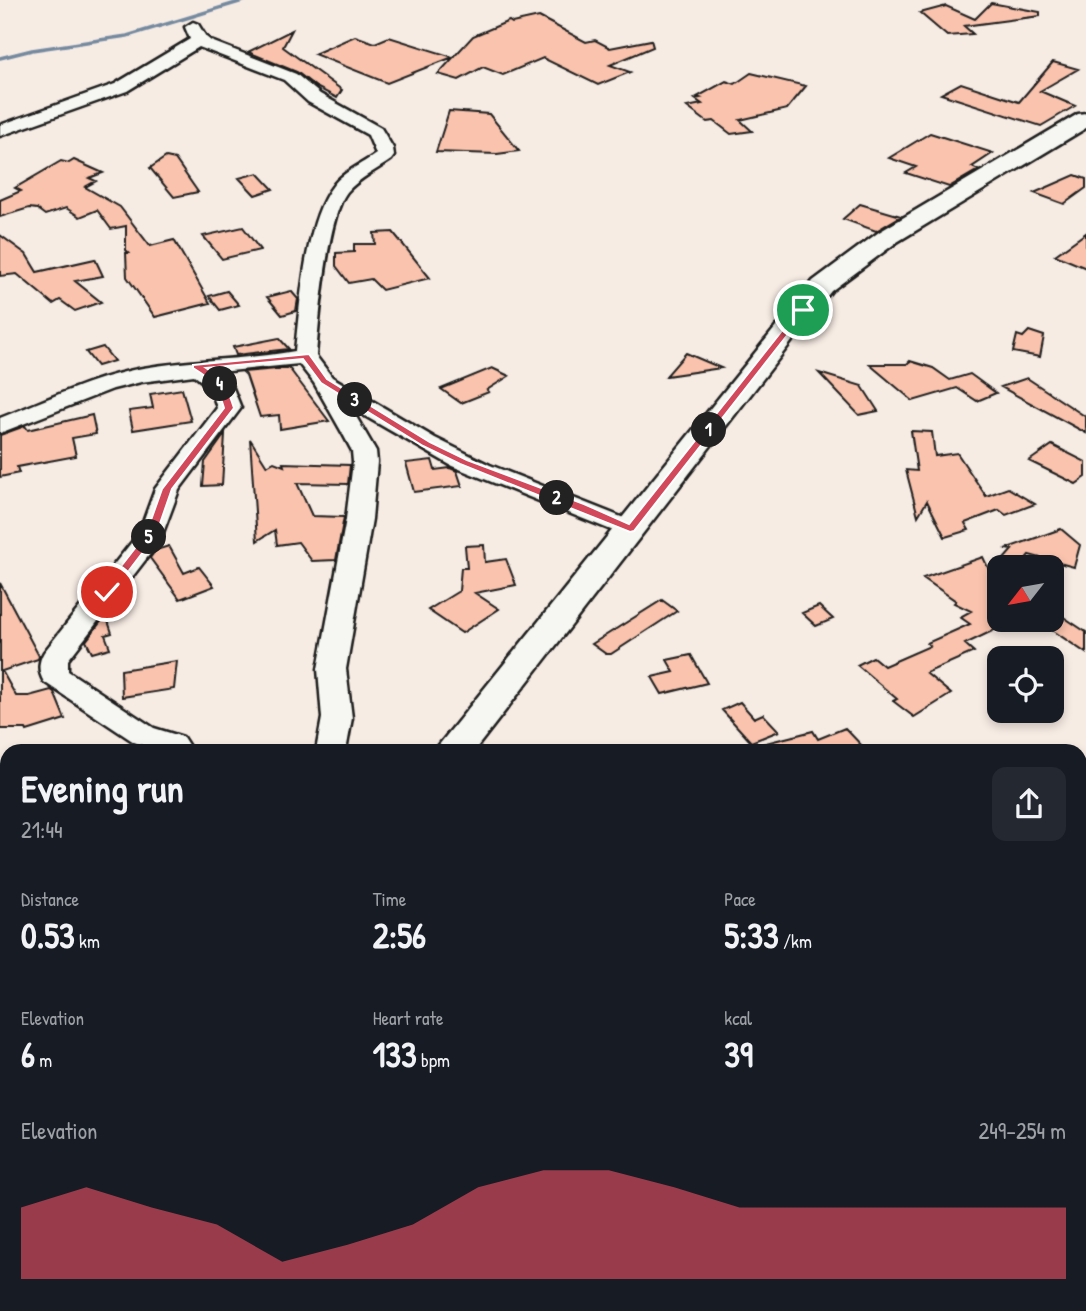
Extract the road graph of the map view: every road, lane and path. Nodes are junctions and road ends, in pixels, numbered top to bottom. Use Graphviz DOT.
graph roads {
  1 [pos="1086,119"];
  2 [pos="0,131"];
  3 [pos="305,356"];
  4 [pos="197,366"];
  5 [pos="324,381"];
  6 [pos="0,426"];
  7 [pos="630,529"];
  8 [pos="172,744"];
  9 [pos="332,744"];
  10 [pos="459,744"];
  1 -- 7 [label="main road"];
  2 -- 3 [label="street"];
  3 -- 4 [label="street"];
  3 -- 5 [label="street"];
  4 -- 6 [label="street"];
  4 -- 8 [label="street"];
  5 -- 7 [label="street"];
  5 -- 9 [label="street"];
  7 -- 10 [label="main road"];
}
